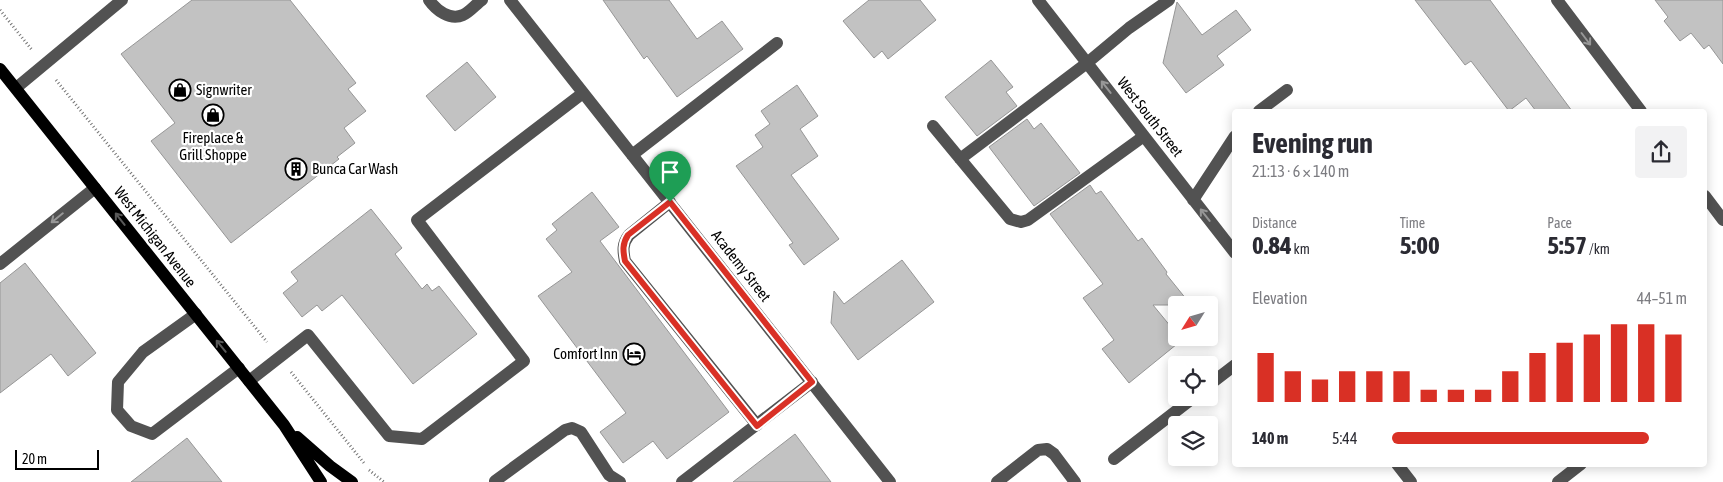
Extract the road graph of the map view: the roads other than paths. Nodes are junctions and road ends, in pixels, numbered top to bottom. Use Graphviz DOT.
graph roads {
  1 [pos="122,0"];
  2 [pos="429,0"];
  3 [pos="482,0"];
  4 [pos="510,0"];
  5 [pos="1038,0"];
  6 [pos="1169,0"];
  7 [pos="1557,0"];
  8 [pos="777,43"];
  9 [pos="1087,63"];
  10 [pos="0,69"];
  11 [pos="16,88"];
  12 [pos="1287,90"];
  13 [pos="583,92"];
  14 [pos="1262,109"];
  15 [pos="1639,109"];
  16 [pos="933,126"];
  17 [pos="1144,136"];
  18 [pos="1232,141"];
  19 [pos="632,155"];
  20 [pos="960,158"];
  21 [pos="96,188"];
  22 [pos="1707,199"];
  23 [pos="1193,200"];
  24 [pos="670,202"];
  25 [pos="1723,220"];
  26 [pos="1232,250"];
  27 [pos="0,264"];
  28 [pos="196,314"];
  29 [pos="1232,367"];
  30 [pos="239,368"];
  31 [pos="1218,378"];
  32 [pos="249,381"];
  33 [pos="812,382"];
  34 [pos="1183,406"];
  35 [pos="284,426"];
  36 [pos="757,426"];
  37 [pos="1114,459"];
  38 [pos="1399,467"];
  39 [pos="1577,467"];
  40 [pos="495,481"];
  41 [pos="321,482"];
  42 [pos="352,482"];
  43 [pos="620,482"];
  44 [pos="682,482"];
  45 [pos="890,482"];
  46 [pos="997,482"];
  47 [pos="1075,482"];
  48 [pos="1411,482"];
  49 [pos="1558,482"];
  1 -- 11 [label="street"];
  2 -- 3 [label="street"];
  4 -- 13 [label="street, Academy Street"];
  5 -- 9 [label="street, West South Street"];
  6 -- 9 [label="street"];
  7 -- 15 [label="street, one-way"];
  8 -- 19 [label="street"];
  17 -- 9 [label="street, West South Street, one-way"];
  9 -- 20 [label="street"];
  10 -- 11 [label="main road, West Michigan Avenue"];
  11 -- 21 [label="main road, West Michigan Avenue"];
  12 -- 14 [label="street"];
  13 -- 19 [label="street, Academy Street"];
  13 -- 32 [label="street"];
  16 -- 20 [label="street"];
  17 -- 20 [label="street"];
  17 -- 23 [label="street, West South Street"];
  18 -- 23 [label="street"];
  19 -- 24 [label="street, Academy Street"];
  21 -- 27 [label="street, one-way"];
  28 -- 21 [label="main road, West Michigan Avenue, one-way"];
  22 -- 25 [label="street"];
  26 -- 23 [label="street, West South Street, one-way"];
  24 -- 33 [label="street, Academy Street"];
  24 -- 36 [label="street"];
  30 -- 28 [label="main road, West Michigan Avenue, one-way"];
  28 -- 30 [label="street"];
  29 -- 31 [label="street"];
  30 -- 32 [label="main road, West Michigan Avenue"];
  32 -- 35 [label="main road, West Michigan Avenue"];
  33 -- 36 [label="street"];
  33 -- 45 [label="street, Academy Street"];
  34 -- 37 [label="street"];
  35 -- 41 [label="main road, West Michigan Avenue"];
  35 -- 42 [label="main road, West Michigan Avenue"];
  36 -- 44 [label="street"];
  38 -- 48 [label="street"];
  39 -- 49 [label="street"];
  40 -- 43 [label="street"];
  46 -- 47 [label="street"];
}
